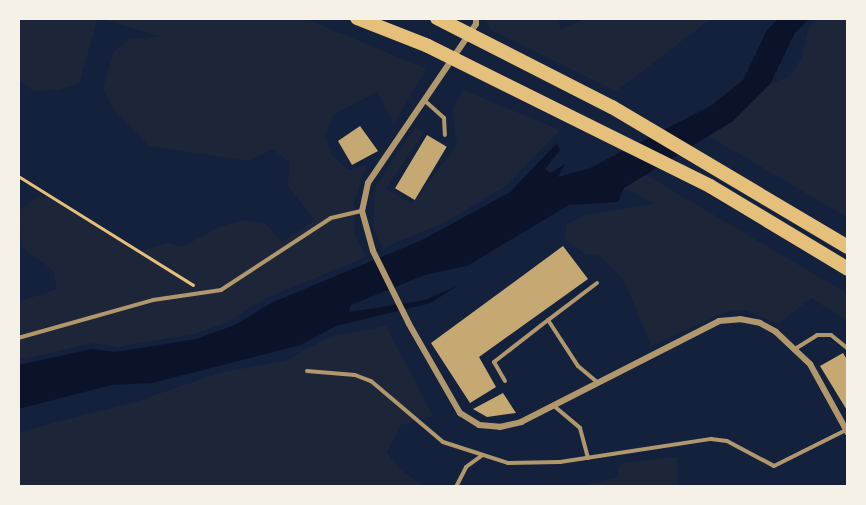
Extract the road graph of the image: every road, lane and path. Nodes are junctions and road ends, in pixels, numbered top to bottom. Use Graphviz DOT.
graph roads {
  1 [pos="357,18"];
  2 [pos="438,18"];
  3 [pos="476,18"];
  4 [pos="424,100"];
  5 [pos="446,135"];
  6 [pos="18,176"];
  7 [pos="362,211"];
  8 [pos="848,247"];
  9 [pos="848,268"];
  10 [pos="597,283"];
  11 [pos="202,295"];
  12 [pos="548,320"];
  13 [pos="18,338"];
  14 [pos="794,349"];
  15 [pos="848,349"];
  16 [pos="307,370"];
  17 [pos="505,381"];
  18 [pos="598,383"];
  19 [pos="554,406"];
  20 [pos="847,431"];
  21 [pos="481,456"];
  22 [pos="588,458"];
  23 [pos="456,487"];
  1 -- 9 [label="highway"];
  2 -- 8 [label="highway"];
  3 -- 4 [label="street"];
  4 -- 5 [label="lane"];
  4 -- 7 [label="street"];
  6 -- 11 [label="path"];
  7 -- 11 [label="lane"];
  7 -- 19 [label="street"];
  10 -- 12 [label="lane"];
  11 -- 13 [label="lane"];
  12 -- 17 [label="lane"];
  12 -- 18 [label="lane"];
  14 -- 15 [label="lane"];
  14 -- 18 [label="street"];
  14 -- 20 [label="street"];
  16 -- 21 [label="lane"];
  18 -- 19 [label="street"];
  19 -- 22 [label="lane"];
  20 -- 22 [label="lane"];
  21 -- 22 [label="lane"];
  21 -- 23 [label="lane"];
}
